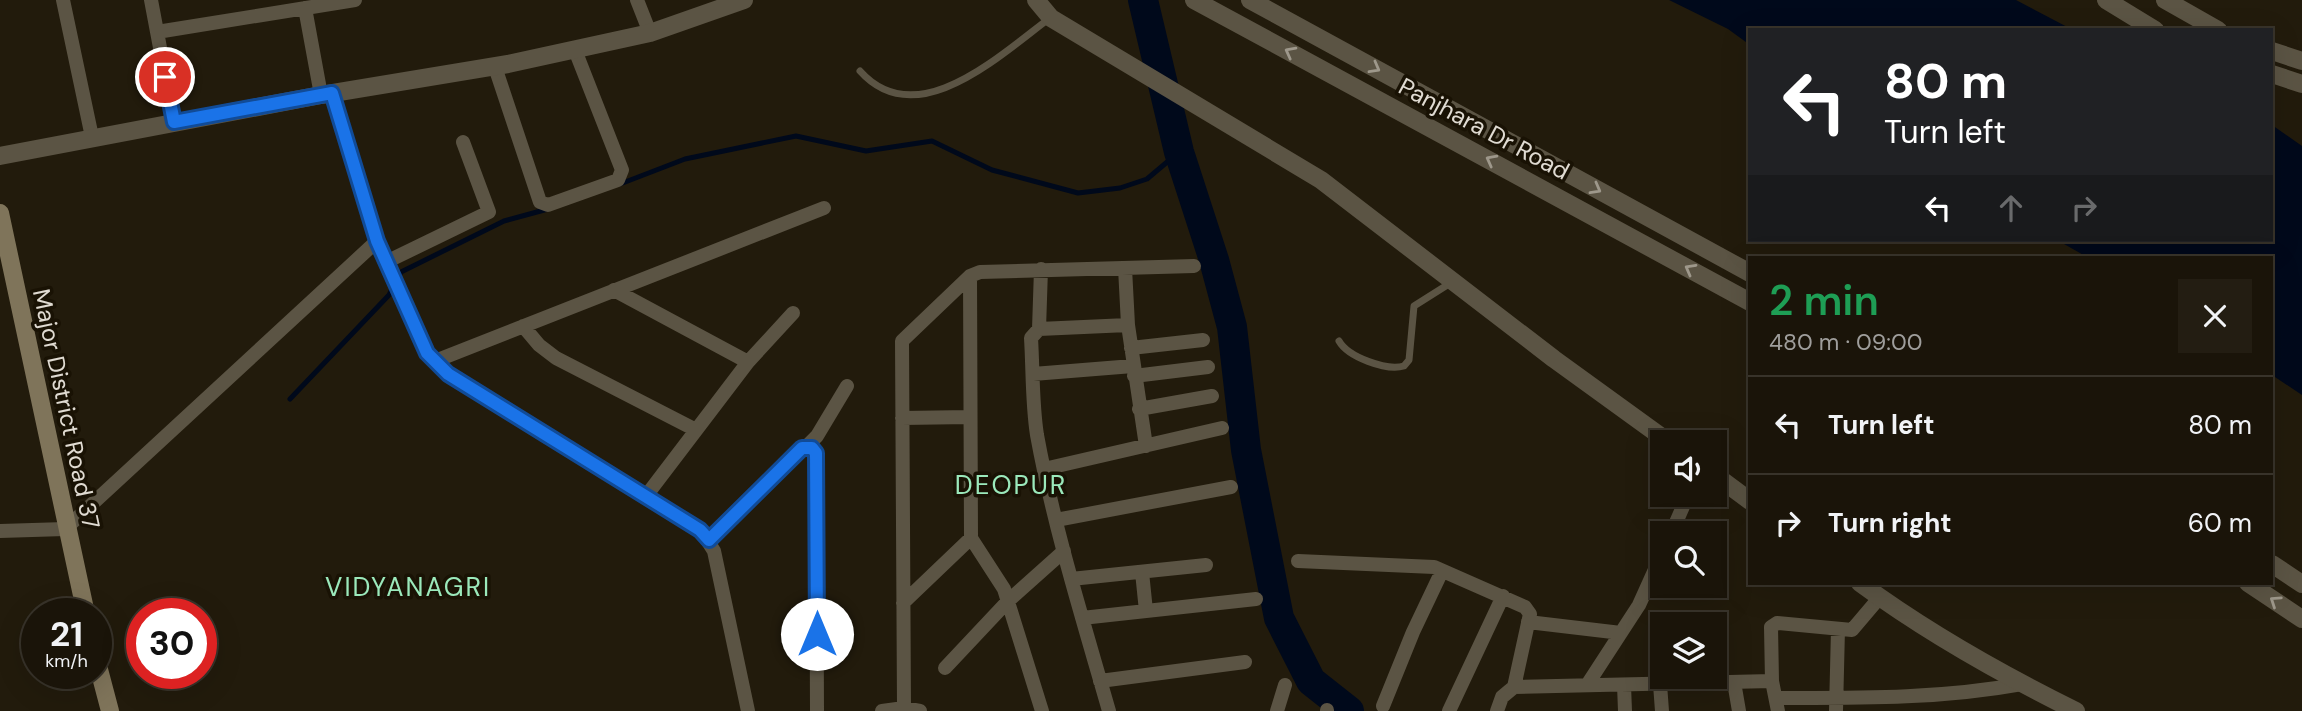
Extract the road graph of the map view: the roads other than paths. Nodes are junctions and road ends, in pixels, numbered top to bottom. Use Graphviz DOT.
graph roads {
  1 [pos="63,0"];
  2 [pos="151,0"];
  3 [pos="355,0"];
  4 [pos="636,0"];
  5 [pos="744,0"];
  6 [pos="1036,0"];
  7 [pos="1194,0"];
  8 [pos="1250,0"];
  9 [pos="2106,0"];
  10 [pos="2165,0"];
  11 [pos="305,8"];
  12 [pos="1051,18"];
  13 [pos="2152,28"];
  14 [pos="2214,28"];
  15 [pos="157,33"];
  16 [pos="650,33"];
  17 [pos="575,50"];
  18 [pos="2273,51"];
  19 [pos="2302,61"];
  20 [pos="495,66"];
  21 [pos="860,71"];
  22 [pos="2273,74"];
  23 [pos="2302,84"];
  24 [pos="327,94"];
  25 [pos="174,122"];
  26 [pos="92,137"];
  27 [pos="463,142"];
  28 [pos="0,156"];
  29 [pos="824,208"];
  30 [pos="0,213"];
  31 [pos="377,241"];
  32 [pos="386,262"];
  33 [pos="5,263"];
  34 [pos="1194,267"];
  35 [pos="1125,268"];
  36 [pos="1041,269"];
  37 [pos="1748,272"];
  38 [pos="970,276"];
  39 [pos="1453,281"];
  40 [pos="614,290"];
  41 [pos="1748,301"];
  42 [pos="793,313"];
  43 [pos="1128,325"];
  44 [pos="523,326"];
  45 [pos="1039,329"];
  46 [pos="1203,340"];
  47 [pos="1339,341"];
  48 [pos="1131,348"];
  49 [pos="435,361"];
  50 [pos="748,362"];
  51 [pos="1208,367"];
  52 [pos="1134,371"];
  53 [pos="1033,374"];
  54 [pos="847,386"];
  55 [pos="1212,396"];
  56 [pos="1139,409"];
  57 [pos="970,417"];
  58 [pos="902,418"];
  59 [pos="1222,428"];
  60 [pos="696,430"];
  61 [pos="1653,430"];
  62 [pos="807,446"];
  63 [pos="1146,446"];
  64 [pos="1044,469"];
  65 [pos="1727,484"];
  66 [pos="1231,487"];
  67 [pos="646,496"];
  68 [pos="1748,500"];
  69 [pos="1056,520"];
  70 [pos="65,529"];
  71 [pos="0,531"];
  72 [pos="971,538"];
  73 [pos="709,540"];
  74 [pos="1064,551"];
  75 [pos="1298,561"];
  76 [pos="1206,565"];
  77 [pos="2273,565"];
  78 [pos="1442,570"];
  79 [pos="1142,572"];
  80 [pos="1071,579"];
  81 [pos="1650,581"];
  82 [pos="2302,584"];
  83 [pos="1863,585"];
  84 [pos="2251,585"];
  85 [pos="1503,596"];
  86 [pos="1880,597"];
  87 [pos="82,598"];
  88 [pos="1256,599"];
  89 [pos="1008,601"];
  90 [pos="903,603"];
  91 [pos="1146,611"];
  92 [pos="1082,618"];
  93 [pos="2302,619"];
  94 [pos="1528,622"];
  95 [pos="1838,629"];
  96 [pos="1621,633"];
  97 [pos="1245,662"];
  98 [pos="945,667"];
  99 [pos="1100,681"];
  100 [pos="1772,681"];
  101 [pos="1727,682"];
  102 [pos="1734,682"];
  103 [pos="1650,684"];
  104 [pos="2022,684"];
  105 [pos="1285,685"];
  106 [pos="1587,685"];
  107 [pos="1624,685"];
  108 [pos="1514,687"];
  109 [pos="104,689"];
  110 [pos="1660,689"];
  111 [pos="1777,704"];
  112 [pos="1836,704"];
  113 [pos="1383,706"];
  114 [pos="904,708"];
  115 [pos="110,711"];
  116 [pos="748,711"];
  117 [pos="817,711"];
  118 [pos="882,711"];
  119 [pos="920,711"];
  120 [pos="1042,711"];
  121 [pos="1109,711"];
  122 [pos="1277,711"];
  123 [pos="1449,711"];
  124 [pos="1497,711"];
  125 [pos="1625,711"];
  126 [pos="1662,711"];
  127 [pos="1739,711"];
  128 [pos="2076,711"];
  1 -- 26 [label="street"];
  2 -- 15 [label="street"];
  3 -- 11 [label="street"];
  4 -- 16 [label="street"];
  5 -- 16 [label="street"];
  6 -- 12 [label="street"];
  41 -- 7 [label="street, Panjhara Dr Road, one-way"];
  8 -- 37 [label="street, Panjhara Dr Road, one-way"];
  9 -- 13 [label="street"];
  10 -- 14 [label="street"];
  11 -- 15 [label="street"];
  11 -- 24 [label="street"];
  12 -- 21 [label="lane"];
  12 -- 39 [label="street"];
  15 -- 25 [label="street"];
  16 -- 17 [label="street"];
  17 -- 20 [label="street"];
  17 -- 20 [label="street"];
  18 -- 19 [label="street"];
  20 -- 24 [label="street"];
  22 -- 23 [label="street"];
  24 -- 25 [label="street"];
  24 -- 31 [label="street"];
  25 -- 26 [label="street"];
  26 -- 28 [label="street"];
  27 -- 32 [label="street"];
  29 -- 40 [label="street"];
  30 -- 33 [label="main road, Major District Road 37"];
  31 -- 32 [label="street"];
  31 -- 70 [label="street"];
  32 -- 49 [label="street"];
  33 -- 70 [label="main road, Major District Road 37"];
  34 -- 35 [label="street"];
  35 -- 36 [label="street"];
  35 -- 43 [label="street"];
  36 -- 38 [label="street"];
  36 -- 45 [label="street"];
  38 -- 57 [label="street"];
  38 -- 58 [label="street"];
  39 -- 47 [label="lane"];
  39 -- 61 [label="street"];
  40 -- 44 [label="street"];
  40 -- 50 [label="street"];
  42 -- 50 [label="street"];
  43 -- 45 [label="street"];
  43 -- 48 [label="street"];
  44 -- 49 [label="street"];
  44 -- 60 [label="street"];
  45 -- 53 [label="street"];
  46 -- 48 [label="street"];
  48 -- 52 [label="street"];
  49 -- 67 [label="street"];
  50 -- 60 [label="street"];
  51 -- 52 [label="street"];
  52 -- 53 [label="street"];
  52 -- 56 [label="street"];
  53 -- 64 [label="street"];
  54 -- 62 [label="street"];
  55 -- 56 [label="street"];
  56 -- 63 [label="street"];
  57 -- 58 [label="street"];
  57 -- 72 [label="street"];
  58 -- 90 [label="street"];
  59 -- 63 [label="street"];
  60 -- 67 [label="street"];
  62 -- 73 [label="street"];
  62 -- 117 [label="street"];
  63 -- 64 [label="street"];
  64 -- 69 [label="street"];
  65 -- 68 [label="street"];
  66 -- 69 [label="street"];
  67 -- 73 [label="street"];
  69 -- 74 [label="street"];
  70 -- 71 [label="street"];
  70 -- 87 [label="main road, Major District Road 37"];
  72 -- 89 [label="street"];
  72 -- 90 [label="street"];
  73 -- 116 [label="street"];
  74 -- 80 [label="street"];
  74 -- 89 [label="street"];
  75 -- 78 [label="street"];
  76 -- 79 [label="street"];
  77 -- 82 [label="street"];
  78 -- 85 [label="street"];
  78 -- 113 [label="street"];
  79 -- 80 [label="street"];
  79 -- 91 [label="street"];
  80 -- 92 [label="street"];
  81 -- 96 [label="street"];
  83 -- 86 [label="street"];
  93 -- 84 [label="street, one-way"];
  85 -- 94 [label="street"];
  85 -- 123 [label="street"];
  86 -- 95 [label="street"];
  86 -- 104 [label="street"];
  88 -- 91 [label="street"];
  89 -- 98 [label="street"];
  89 -- 120 [label="street"];
  90 -- 114 [label="street"];
  91 -- 92 [label="street"];
  92 -- 99 [label="street"];
  94 -- 96 [label="street"];
  94 -- 108 [label="street"];
  95 -- 100 [label="street"];
  95 -- 112 [label="street"];
  96 -- 106 [label="street"];
  97 -- 99 [label="street"];
  99 -- 121 [label="street"];
  100 -- 102 [label="street"];
  100 -- 111 [label="street"];
  101 -- 102 [label="street"];
  102 -- 127 [label="street"];
  103 -- 107 [label="street"];
  104 -- 112 [label="street"];
  104 -- 128 [label="street"];
  105 -- 122 [label="street"];
  106 -- 107 [label="street"];
  106 -- 108 [label="street"];
  107 -- 125 [label="street"];
  108 -- 124 [label="street"];
  109 -- 115 [label="main road"];
  110 -- 126 [label="street"];
  111 -- 112 [label="street"];
  114 -- 118 [label="street"];
  114 -- 119 [label="street"];
}
